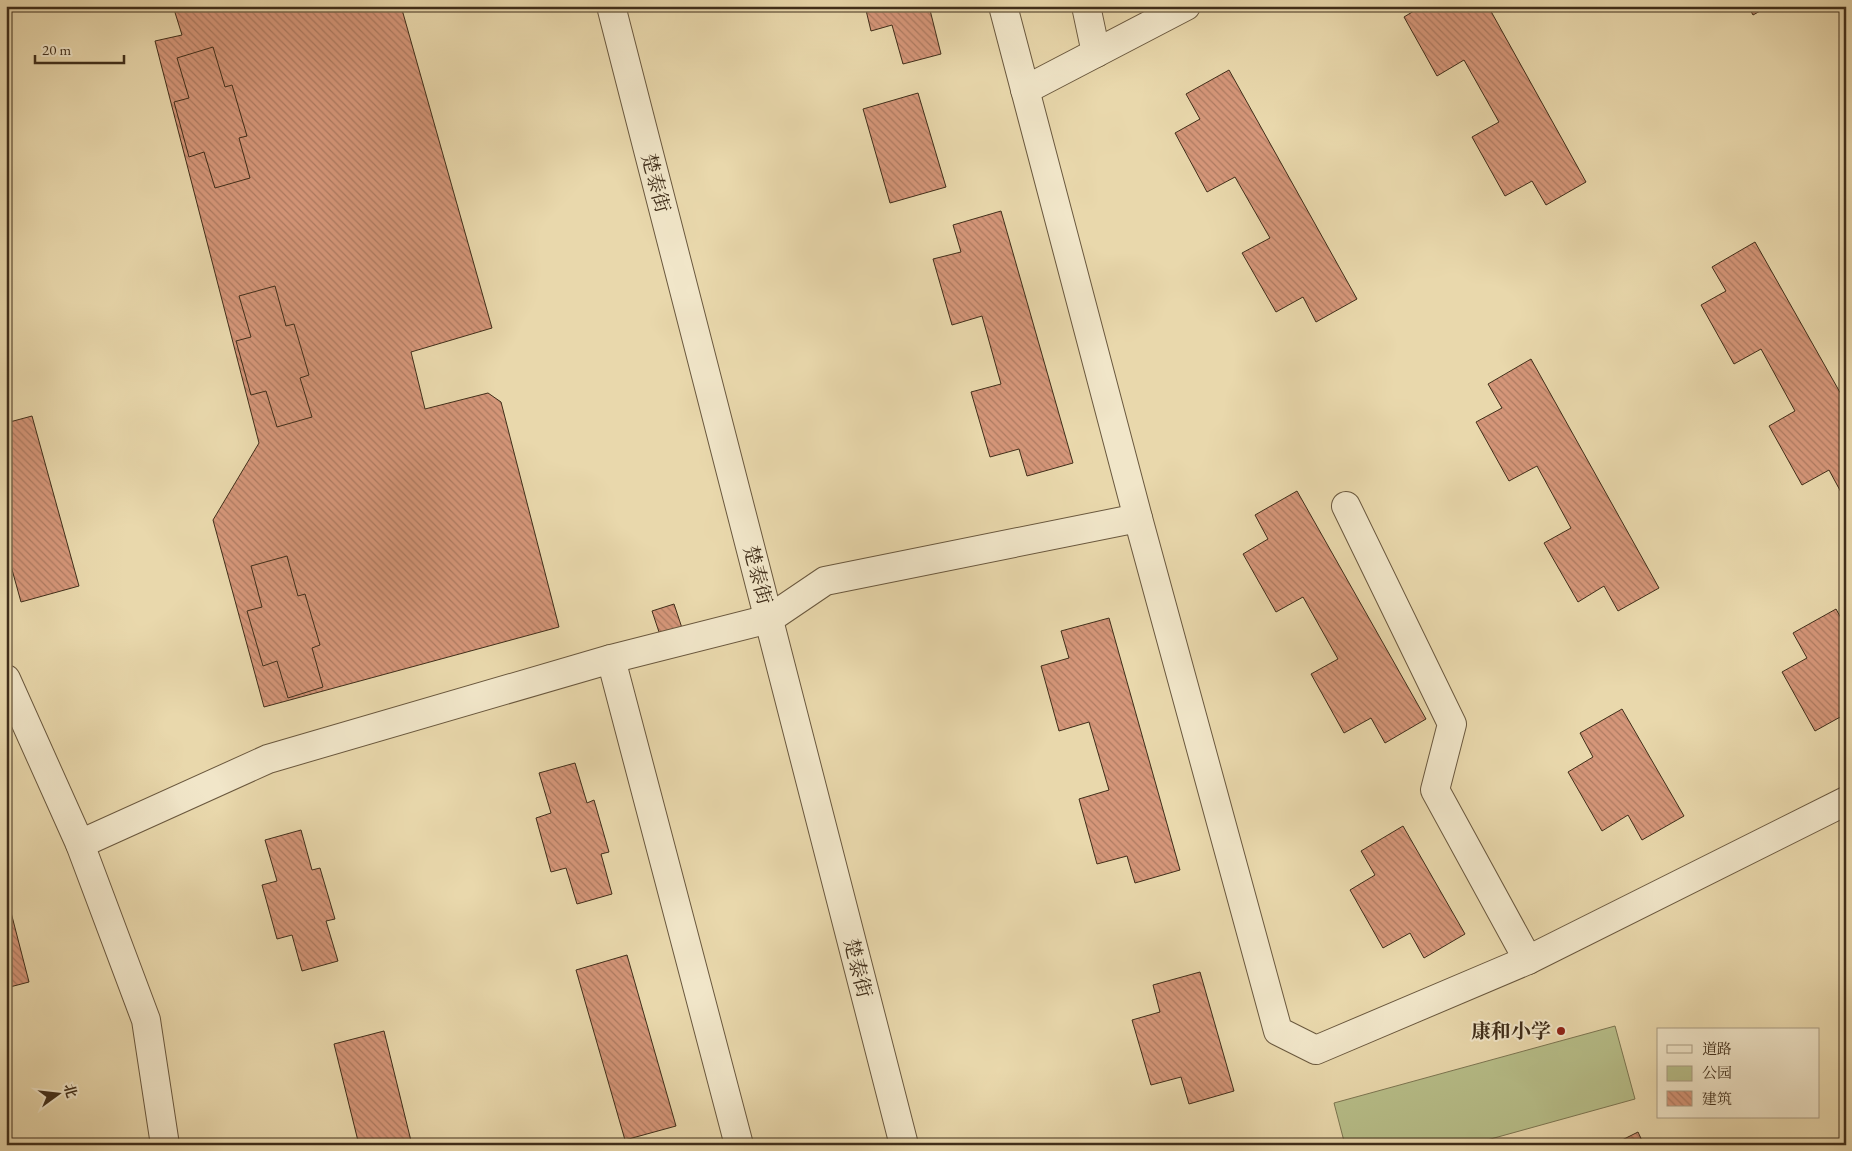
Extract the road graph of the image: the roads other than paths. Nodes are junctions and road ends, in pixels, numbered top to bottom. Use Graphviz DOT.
graph roads {
  1 [pos="611,6"];
  2 [pos="1003,6"];
  3 [pos="1086,6"];
  4 [pos="1186,6"];
  5 [pos="1096,53"];
  6 [pos="1025,90"];
  7 [pos="1346,506"];
  8 [pos="1138,518"];
  9 [pos="769,619"];
  10 [pos="611,659"];
  11 [pos="6,679"];
  12 [pos="1846,801"];
  13 [pos="80,844"];
  14 [pos="1528,960"];
  15 [pos="165,1145"];
  16 [pos="739,1145"];
  17 [pos="904,1145"];
  1 -- 9 [label="street, 楚泰街"];
  2 -- 6 [label="street"];
  3 -- 5 [label="street"];
  4 -- 5 [label="street"];
  5 -- 6 [label="street"];
  6 -- 8 [label="street"];
  7 -- 14 [label="street"];
  8 -- 9 [label="street"];
  8 -- 14 [label="street"];
  9 -- 10 [label="street"];
  9 -- 17 [label="street, 楚泰街"];
  10 -- 13 [label="street"];
  10 -- 16 [label="street"];
  11 -- 13 [label="street"];
  12 -- 14 [label="street"];
  13 -- 15 [label="street"];
}
